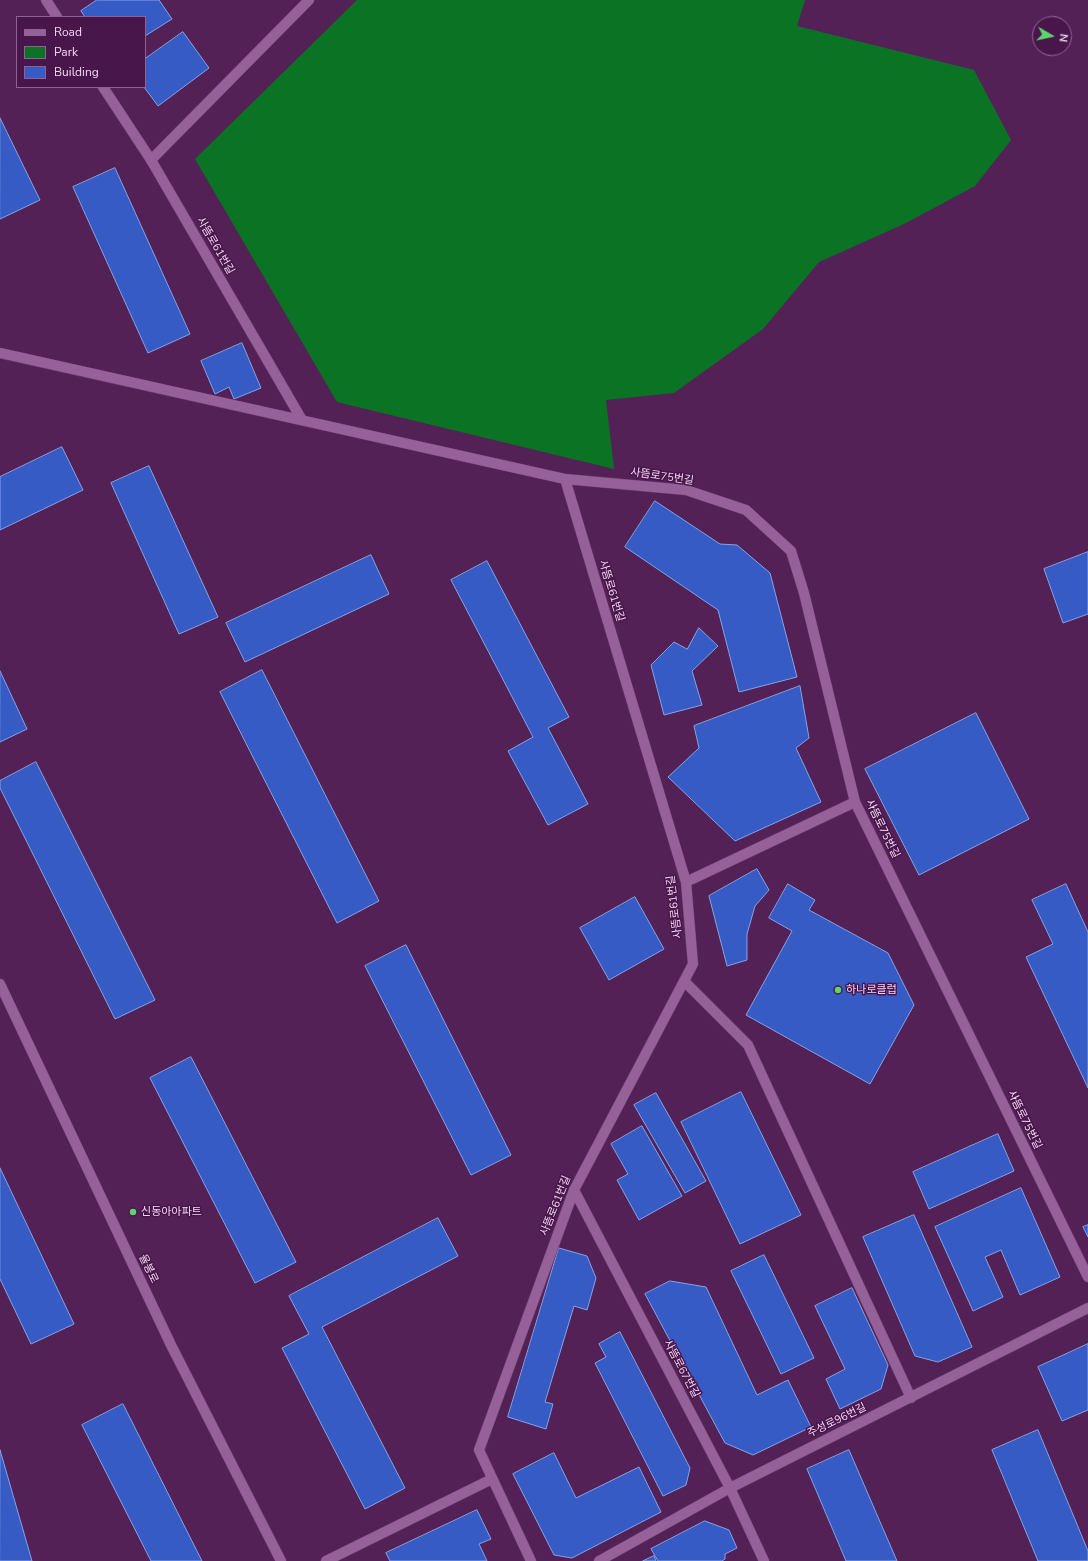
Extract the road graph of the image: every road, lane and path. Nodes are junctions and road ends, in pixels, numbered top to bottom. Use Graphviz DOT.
graph roads {
  1 [pos="46,0"];
  2 [pos="309,0"];
  3 [pos="56,16"];
  4 [pos="104,88"];
  5 [pos="151,160"];
  6 [pos="0,353"];
  7 [pos="302,420"];
  8 [pos="565,478"];
  9 [pos="855,802"];
  10 [pos="686,882"];
  11 [pos="684,981"];
  12 [pos="0,984"];
  13 [pos="574,1190"];
  14 [pos="1088,1277"];
  15 [pos="1088,1308"];
  16 [pos="911,1398"];
  17 [pos="492,1479"];
  18 [pos="730,1488"];
  19 [pos="280,1561"];
  20 [pos="326,1561"];
  21 [pos="531,1561"];
  22 [pos="599,1561"];
  23 [pos="764,1561"];
  1 -- 3 [label="street"];
  2 -- 5 [label="street"];
  4 -- 5 [label="street, 사뜸로61번길"];
  5 -- 7 [label="street, 사뜸로61번길"];
  6 -- 7 [label="street"];
  7 -- 8 [label="street"];
  8 -- 9 [label="street, 사뜸로75번길"];
  8 -- 10 [label="street, 사뜸로61번길"];
  9 -- 10 [label="street"];
  9 -- 14 [label="street, 사뜸로75번길"];
  10 -- 11 [label="street, 사뜸로61번길"];
  11 -- 13 [label="street, 사뜸로61번길"];
  11 -- 16 [label="street"];
  12 -- 19 [label="street, 율봉로"];
  13 -- 17 [label="street, 사뜸로61번길"];
  13 -- 18 [label="street, 사뜸로67번길"];
  15 -- 16 [label="street, 주성로96번길"];
  16 -- 18 [label="street, 주성로96번길"];
  17 -- 20 [label="street"];
  17 -- 21 [label="street, 사뜸로61번길"];
  18 -- 22 [label="street, 주성로96번길"];
  18 -- 23 [label="street, 사뜸로67번길"];
}
